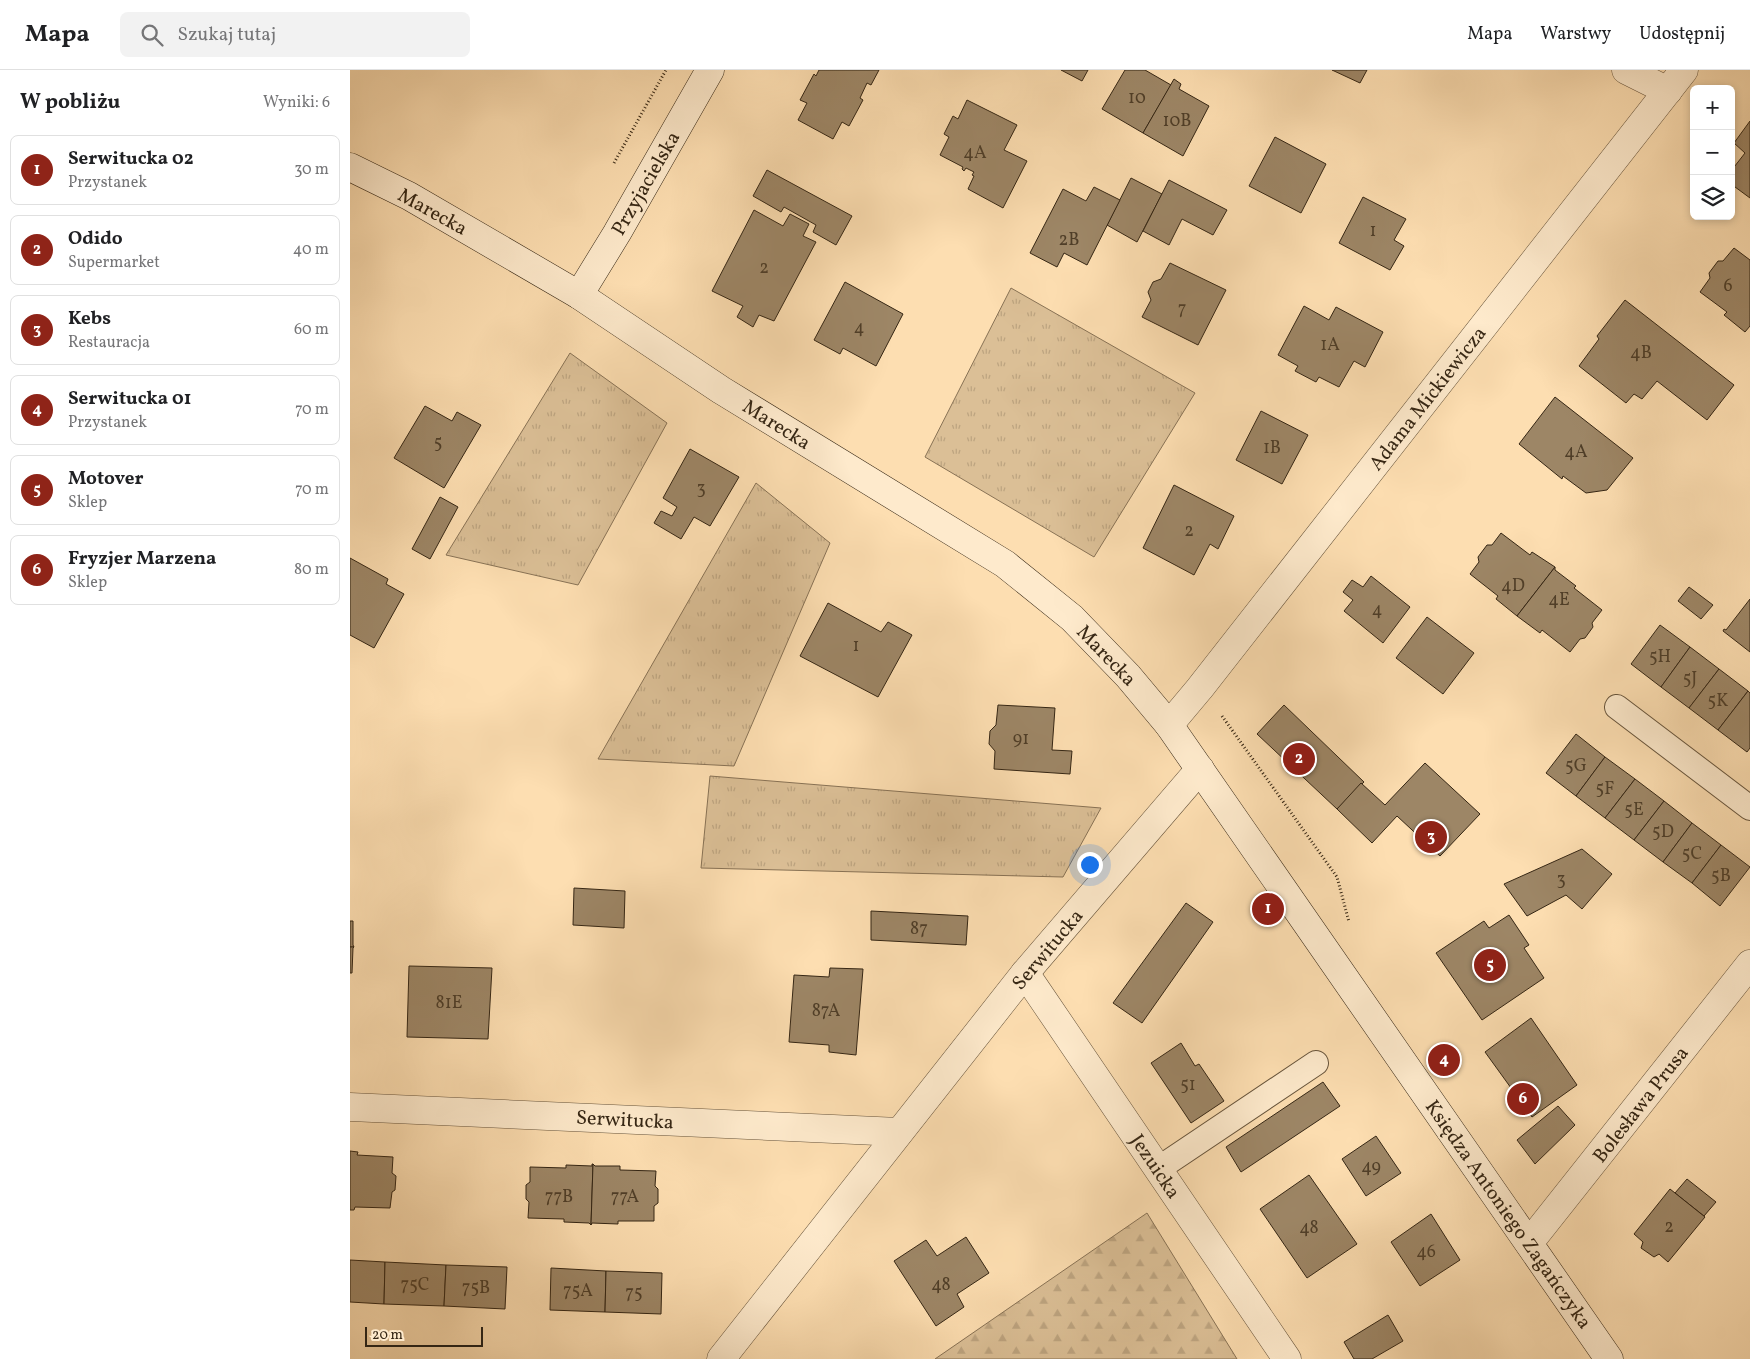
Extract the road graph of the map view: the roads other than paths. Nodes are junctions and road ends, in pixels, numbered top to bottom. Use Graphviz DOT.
graph roads {
  1 [pos="710,70"];
  2 [pos="1626,70"];
  3 [pos="1684,70"];
  4 [pos="1668,91"];
  5 [pos="352,174"];
  6 [pos="578,295"];
  7 [pos="1617,707"];
  8 [pos="1169,725"];
  9 [pos="1200,769"];
  10 [pos="1750,808"];
  11 [pos="1750,964"];
  12 [pos="1025,973"];
  13 [pos="1316,1063"];
  14 [pos="350,1106"];
  15 [pos="899,1132"];
  16 [pos="1158,1169"];
  17 [pos="1529,1243"];
  18 [pos="721,1359"];
  19 [pos="1287,1359"];
  20 [pos="1610,1359"];
  1 -- 6 [label="street, Przyjacielska"];
  2 -- 4 [label="street"];
  3 -- 4 [label="street, Adama Mickiewicza"];
  4 -- 8 [label="street, Adama Mickiewicza"];
  5 -- 6 [label="street, Marecka"];
  6 -- 8 [label="street, Marecka"];
  7 -- 10 [label="lane"];
  8 -- 9 [label="street, Księdza Antoniego Zagańczyka"];
  9 -- 12 [label="street, Serwitucka"];
  9 -- 17 [label="street, Księdza Antoniego Zagańczyka"];
  11 -- 17 [label="street, Bolesława Prusa"];
  12 -- 15 [label="street, Serwitucka"];
  12 -- 16 [label="street, Jezuicka"];
  13 -- 16 [label="lane"];
  14 -- 15 [label="street, Serwitucka"];
  15 -- 18 [label="street, Serwitucka"];
  16 -- 19 [label="street, Jezuicka"];
  17 -- 20 [label="street, Księdza Antoniego Zagańczyka"];
}
